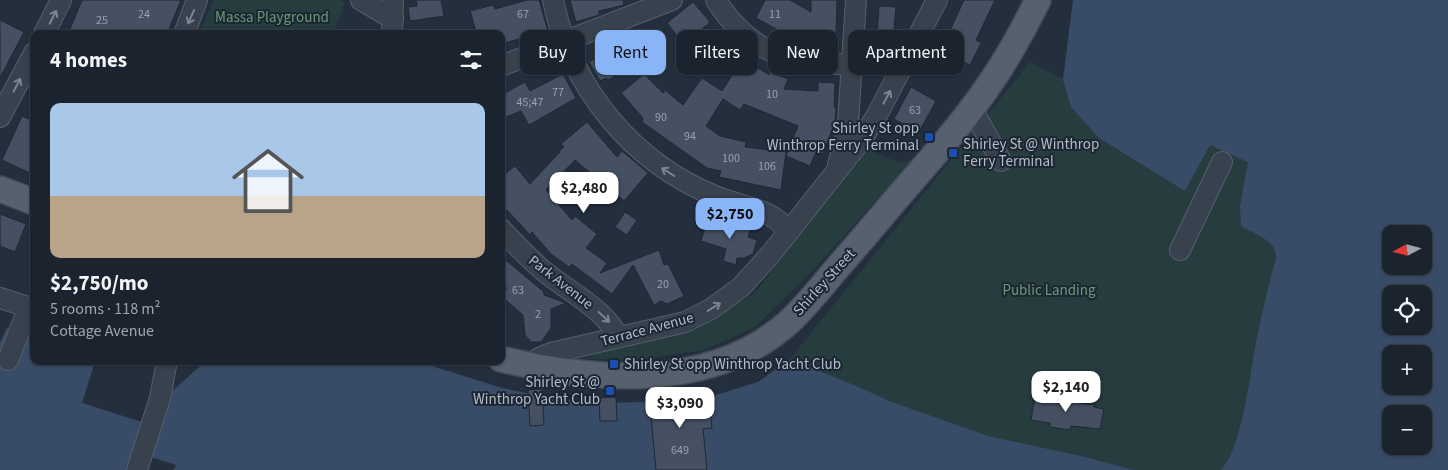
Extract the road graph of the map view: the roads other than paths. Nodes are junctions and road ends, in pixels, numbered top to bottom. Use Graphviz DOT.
graph roads {
  1 [pos="61,0"];
  2 [pos="197,0"];
  3 [pos="360,0"];
  4 [pos="553,0"];
  5 [pos="672,0"];
  6 [pos="716,0"];
  7 [pos="856,0"];
  8 [pos="937,0"];
  9 [pos="1038,0"];
  10 [pos="392,18"];
  11 [pos="46,30"];
  12 [pos="186,30"];
  13 [pos="561,30"];
  14 [pos="854,30"];
  15 [pos="585,34"];
  16 [pos="520,59"];
  17 [pos="30,61"];
  18 [pos="505,64"];
  19 [pos="848,65"];
  20 [pos="580,75"];
  21 [pos="851,75"];
  22 [pos="972,109"];
  23 [pos="0,118"];
  24 [pos="1001,161"];
  25 [pos="1222,162"];
  26 [pos="830,181"];
  27 [pos="0,189"];
  28 [pos="30,200"];
  29 [pos="788,232"];
  30 [pos="505,233"];
  31 [pos="1180,250"];
  32 [pos="0,298"];
  33 [pos="30,308"];
  34 [pos="30,310"];
  35 [pos="618,337"];
  36 [pos="8,360"];
  37 [pos="505,360"];
  38 [pos="166,365"];
  39 [pos="529,366"];
  40 [pos="137,470"];
  11 -- 1 [label="street, one-way"];
  2 -- 12 [label="street, one-way"];
  3 -- 10 [label="street"];
  4 -- 13 [label="street"];
  5 -- 15 [label="street"];
  6 -- 19 [label="street"];
  7 -- 14 [label="street"];
  26 -- 8 [label="street, Terrace Avenue, one-way"];
  9 -- 22 [label="main road, Shirley Street"];
  16 -- 18 [label="street"];
  23 -- 17 [label="street, one-way"];
  29 -- 20 [label="street, one-way"];
  21 -- 26 [label="street"];
  22 -- 24 [label="street"];
  22 -- 39 [label="main road, Shirley Street"];
  25 -- 31 [label="street"];
  26 -- 29 [label="street, Terrace Avenue"];
  27 -- 28 [label="main road"];
  35 -- 29 [label="street, Terrace Avenue, one-way"];
  30 -- 35 [label="street, Park Avenue, one-way"];
  32 -- 33 [label="street"];
  34 -- 36 [label="street"];
  35 -- 39 [label="street, Terrace Avenue"];
  37 -- 39 [label="main road, Shirley Street"];
  38 -- 40 [label="street"];
}
